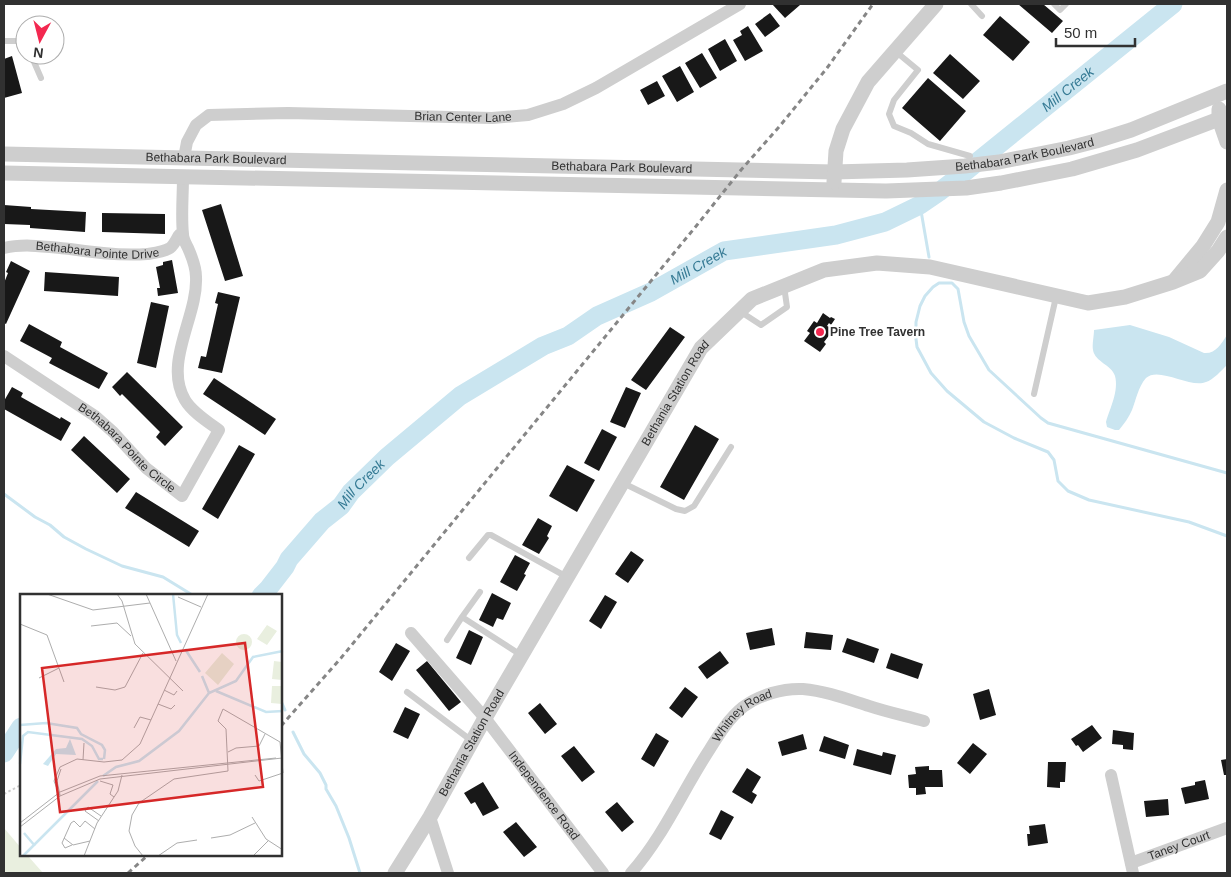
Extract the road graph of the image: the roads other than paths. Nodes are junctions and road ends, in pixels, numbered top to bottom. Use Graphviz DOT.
graph roads {
  1 [pos="740,4"];
  2 [pos="936,4"];
  3 [pos="971,4"];
  4 [pos="1054,4"];
  5 [pos="1066,4"];
  6 [pos="982,16"];
  7 [pos="895,51"];
  8 [pos="35,65"];
  9 [pos="40,78"];
  10 [pos="1224,97"];
  11 [pos="1223,117"];
  12 [pos="1227,142"];
  13 [pos="4,154"];
  14 [pos="970,156"];
  15 [pos="184,158"];
  16 [pos="834,172"];
  17 [pos="4,173"];
  18 [pos="183,177"];
  19 [pos="1227,190"];
  20 [pos="833,191"];
  21 [pos="183,236"];
  22 [pos="1227,237"];
  23 [pos="4,248"];
  24 [pos="1173,282"];
  25 [pos="784,286"];
  26 [pos="1056,296"];
  27 [pos="740,311"];
  28 [pos="4,356"];
  29 [pos="1034,394"];
  30 [pos="731,447"];
  31 [pos="622,483"];
  32 [pos="469,558"];
  33 [pos="567,577"];
  34 [pos="480,592"];
  35 [pos="462,617"];
  36 [pos="411,633"];
  37 [pos="447,640"];
  38 [pos="521,656"];
  39 [pos="407,692"];
  40 [pos="485,718"];
  41 [pos="924,721"];
  42 [pos="472,742"];
  43 [pos="1111,775"];
  44 [pos="430,816"];
  45 [pos="1227,828"];
  46 [pos="1132,868"];
  47 [pos="395,873"];
  48 [pos="448,873"];
  49 [pos="603,873"];
  50 [pos="631,873"];
  1 -- 15 [label="street, Brian Center Lane"];
  2 -- 7 [label="street"];
  3 -- 6 [label="lane"];
  4 -- 5 [label="lane"];
  7 -- 14 [label="lane"];
  7 -- 16 [label="street"];
  8 -- 9 [label="lane"];
  10 -- 11 [label="street"];
  10 -- 16 [label="street, Bethabara Park Boulevard"];
  11 -- 12 [label="street"];
  11 -- 20 [label="street, Bethabara Park Boulevard"];
  13 -- 15 [label="street, Bethabara Park Boulevard"];
  15 -- 16 [label="street, Bethabara Park Boulevard"];
  15 -- 18 [label="street"];
  16 -- 20 [label="street"];
  17 -- 18 [label="street, Bethabara Park Boulevard"];
  18 -- 20 [label="street, Bethabara Park Boulevard"];
  18 -- 21 [label="street, Bethabara Pointe Circle"];
  19 -- 24 [label="street"];
  21 -- 23 [label="street, Bethabara Pointe Drive"];
  21 -- 28 [label="street, Bethabara Pointe Circle"];
  22 -- 24 [label="street, Bethania Station Road"];
  24 -- 26 [label="street, Bethania Station Road"];
  25 -- 26 [label="street, Bethania Station Road"];
  25 -- 27 [label="street, Bethania Station Road"];
  25 -- 27 [label="lane"];
  26 -- 29 [label="lane"];
  27 -- 31 [label="street, Bethania Station Road"];
  30 -- 31 [label="lane"];
  31 -- 33 [label="street, Bethania Station Road"];
  32 -- 33 [label="lane"];
  33 -- 38 [label="street, Bethania Station Road"];
  34 -- 35 [label="lane"];
  35 -- 37 [label="lane"];
  35 -- 38 [label="lane"];
  36 -- 40 [label="street, Independence Road"];
  38 -- 40 [label="street, Bethania Station Road"];
  39 -- 42 [label="lane"];
  40 -- 42 [label="street, Bethania Station Road"];
  40 -- 49 [label="street, Independence Road"];
  41 -- 50 [label="street, Whitney Road"];
  42 -- 44 [label="street, Bethania Station Road"];
  43 -- 46 [label="street"];
  44 -- 47 [label="street, Bethania Station Road"];
  44 -- 48 [label="street"];
  45 -- 46 [label="street, Taney Court"];
}
